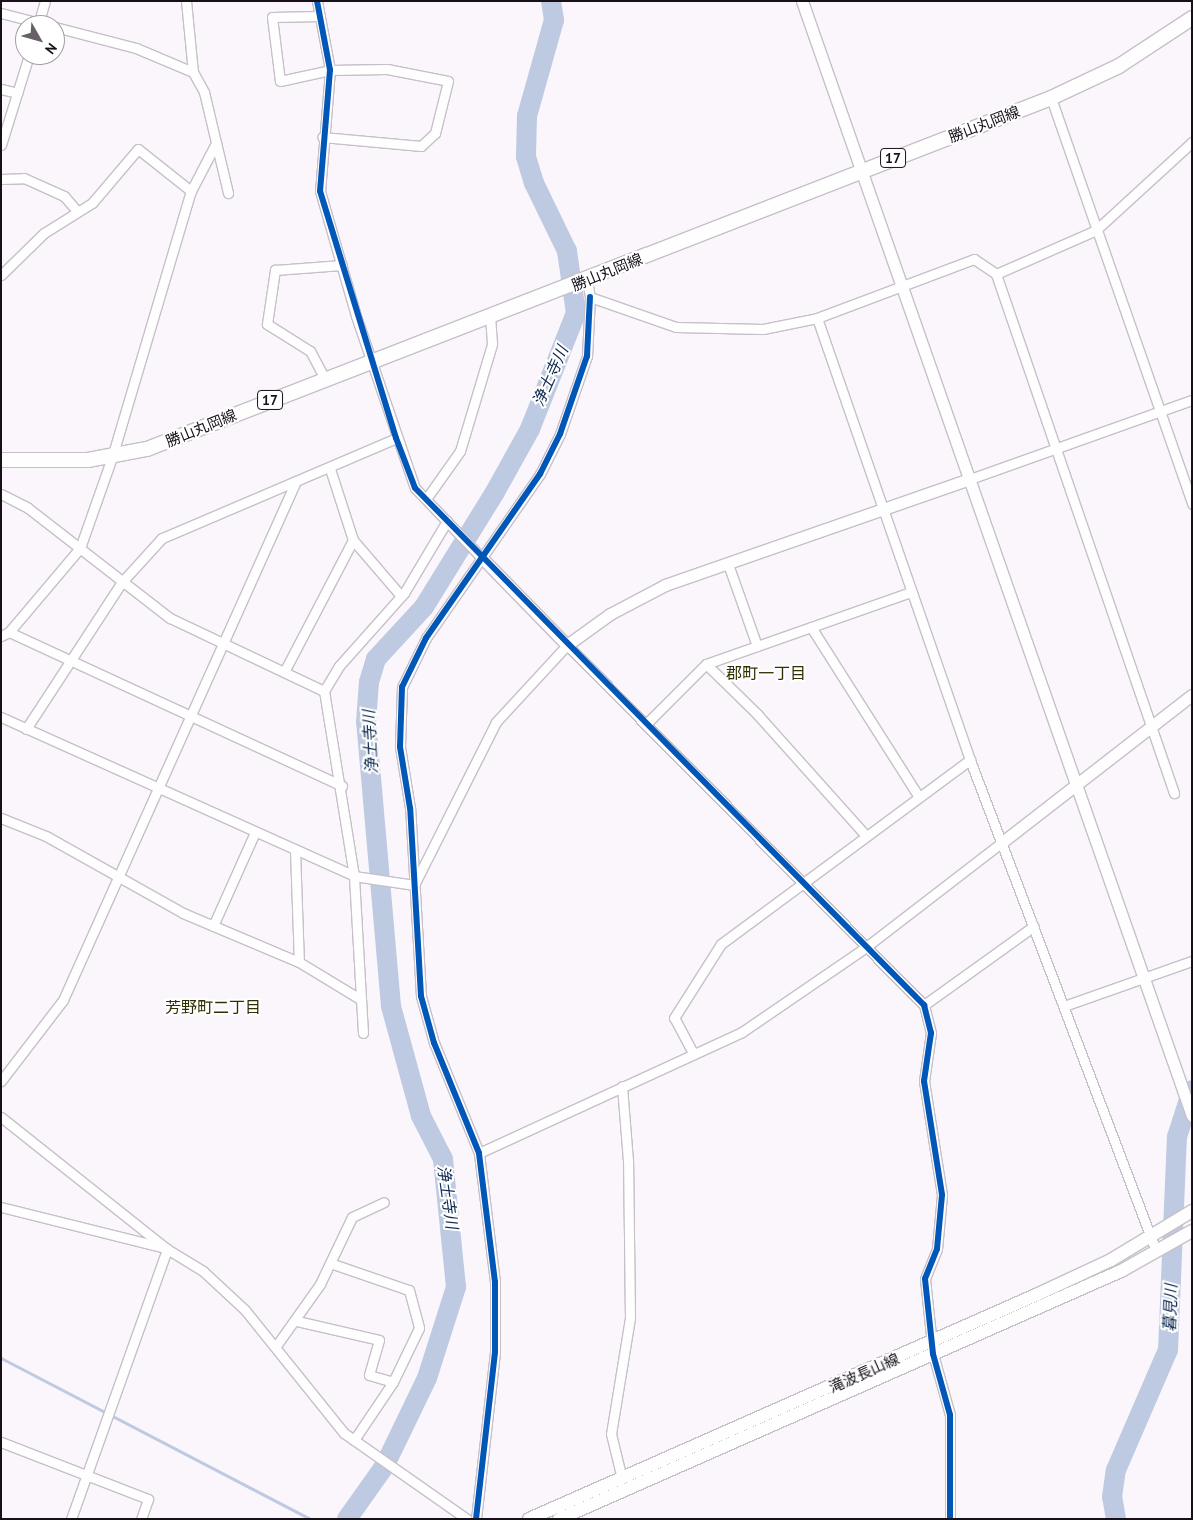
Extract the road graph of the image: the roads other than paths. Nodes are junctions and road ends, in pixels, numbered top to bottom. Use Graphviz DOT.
graph roads {
  1 [pos="45,1"];
  2 [pos="186,1"];
  3 [pos="317,1"];
  4 [pos="802,1"];
  5 [pos="1,13"];
  6 [pos="41,15"];
  7 [pos="15,16"];
  8 [pos="320,16"];
  9 [pos="1191,18"];
  10 [pos="65,29"];
  11 [pos="26,65"];
  12 [pos="330,70"];
  13 [pos="193,72"];
  14 [pos="1,90"];
  15 [pos="18,93"];
  16 [pos="1051,98"];
  17 [pos="322,137"];
  18 [pos="1192,142"];
  19 [pos="216,143"];
  20 [pos="1,144"];
  21 [pos="862,170"];
  22 [pos="1,179"];
  23 [pos="191,191"];
  24 [pos="228,193"];
  25 [pos="77,211"];
  26 [pos="1096,230"];
  27 [pos="342,266"];
  28 [pos="996,274"];
  29 [pos="1,275"];
  30 [pos="587,280"];
  31 [pos="901,284"];
  32 [pos="590,296"];
  33 [pos="490,317"];
  34 [pos="817,318"];
  35 [pos="371,361"];
  36 [pos="325,379"];
  37 [pos="1192,400"];
  38 [pos="1159,412"];
  39 [pos="396,438"];
  40 [pos="1054,449"];
  41 [pos="112,457"];
  42 [pos="1,460"];
  43 [pos="330,469"];
  44 [pos="970,479"];
  45 [pos="296,481"];
  46 [pos="1,494"];
  47 [pos="426,499"];
  48 [pos="1192,504"];
  49 [pos="883,509"];
  50 [pos="449,524"];
  51 [pos="353,540"];
  52 [pos="80,548"];
  53 [pos="482,558"];
  54 [pos="728,564"];
  55 [pos="121,583"];
  56 [pos="911,592"];
  57 [pos="401,596"];
  58 [pos="811,627"];
  59 [pos="5,634"];
  60 [pos="224,644"];
  61 [pos="568,645"];
  62 [pos="757,646"];
  63 [pos="69,663"];
  64 [pos="706,664"];
  65 [pos="284,672"];
  66 [pos="324,691"];
  67 [pos="1192,696"];
  68 [pos="1,717"];
  69 [pos="190,718"];
  70 [pos="646,724"];
  71 [pos="1151,727"];
  72 [pos="26,729"];
  73 [pos="970,760"];
  74 [pos="1076,784"];
  75 [pos="342,786"];
  76 [pos="156,788"];
  77 [pos="1174,794"];
  78 [pos="919,797"];
  79 [pos="1,818"];
  80 [pos="255,832"];
  81 [pos="866,836"];
  82 [pos="1001,843"];
  83 [pos="295,850"];
  84 [pos="358,877"];
  85 [pos="118,879"];
  86 [pos="803,882"];
  87 [pos="414,885"];
  88 [pos="213,926"];
  89 [pos="1034,926"];
  90 [pos="866,947"];
  91 [pos="299,962"];
  92 [pos="1192,962"];
  93 [pos="1143,979"];
  94 [pos="360,999"];
  95 [pos="924,1005"];
  96 [pos="1064,1006"];
  97 [pos="363,1033"];
  98 [pos="692,1053"];
  99 [pos="1,1081"];
  100 [pos="622,1086"];
  101 [pos="1192,1116"];
  102 [pos="1,1117"];
  103 [pos="479,1153"];
  104 [pos="384,1202"];
  105 [pos="1,1207"];
  106 [pos="1190,1212"];
  107 [pos="1191,1231"];
  108 [pos="1152,1237"];
  109 [pos="167,1249"];
  110 [pos="1156,1251"];
  111 [pos="330,1263"];
  112 [pos="297,1321"];
  113 [pos="276,1346"];
  114 [pos="932,1349"];
  115 [pos="393,1382"];
  116 [pos="354,1440"];
  117 [pos="1,1442"];
  118 [pos="87,1473"];
  119 [pos="622,1479"];
  120 [pos="71,1519"];
  121 [pos="141,1519"];
  122 [pos="467,1519"];
  123 [pos="476,1519"];
  124 [pos="529,1519"];
  125 [pos="559,1519"];
  126 [pos="950,1519"];
  1 -- 6 [label="street"];
  2 -- 13 [label="street"];
  3 -- 8 [label="street"];
  4 -- 21 [label="street"];
  5 -- 7 [label="street"];
  8 -- 12 [label="street"];
  8 -- 12 [label="street"];
  9 -- 16 [label="main road, 勝山丸岡線 / 17"];
  10 -- 13 [label="street"];
  11 -- 15 [label="street"];
  12 -- 17 [label="street"];
  12 -- 17 [label="street"];
  13 -- 19 [label="street"];
  14 -- 15 [label="street"];
  15 -- 20 [label="street"];
  16 -- 21 [label="main road, 勝山丸岡線 / 17"];
  16 -- 26 [label="street"];
  17 -- 27 [label="street"];
  18 -- 26 [label="street"];
  19 -- 23 [label="street"];
  19 -- 24 [label="street"];
  21 -- 30 [label="main road, 勝山丸岡線 / 17"];
  21 -- 31 [label="street"];
  22 -- 25 [label="street"];
  23 -- 25 [label="street"];
  23 -- 41 [label="street"];
  25 -- 29 [label="street"];
  26 -- 28 [label="street"];
  26 -- 38 [label="street"];
  27 -- 35 [label="street"];
  27 -- 36 [label="street"];
  28 -- 31 [label="street"];
  28 -- 40 [label="street"];
  30 -- 32 [label="street"];
  30 -- 33 [label="main road, 勝山丸岡線 / 17"];
  31 -- 34 [label="street"];
  31 -- 44 [label="street"];
  32 -- 34 [label="street"];
  32 -- 53 [label="street"];
  33 -- 35 [label="main road, 勝山丸岡線 / 17"];
  33 -- 47 [label="street"];
  34 -- 49 [label="street"];
  35 -- 36 [label="main road, 勝山丸岡線 / 17"];
  35 -- 39 [label="street"];
  36 -- 41 [label="main road, 勝山丸岡線 / 17"];
  37 -- 38 [label="street"];
  38 -- 40 [label="street"];
  38 -- 48 [label="street"];
  39 -- 43 [label="street"];
  39 -- 47 [label="street"];
  40 -- 44 [label="street"];
  40 -- 71 [label="street"];
  41 -- 42 [label="main road, 勝山丸岡線 / 17"];
  41 -- 52 [label="street"];
  43 -- 45 [label="street"];
  43 -- 51 [label="street"];
  44 -- 49 [label="street"];
  44 -- 74 [label="street"];
  45 -- 55 [label="street"];
  45 -- 60 [label="street"];
  46 -- 52 [label="street"];
  47 -- 50 [label="street"];
  49 -- 54 [label="street"];
  49 -- 56 [label="street"];
  50 -- 53 [label="street"];
  50 -- 57 [label="street"];
  51 -- 57 [label="street"];
  51 -- 65 [label="street"];
  52 -- 55 [label="street"];
  52 -- 59 [label="street"];
  53 -- 61 [label="street"];
  53 -- 87 [label="street"];
  54 -- 61 [label="street"];
  54 -- 62 [label="street"];
  55 -- 60 [label="street"];
  55 -- 63 [label="street"];
  56 -- 58 [label="street"];
  56 -- 73 [label="street"];
  57 -- 66 [label="street"];
  58 -- 62 [label="street"];
  58 -- 78 [label="street"];
  59 -- 63 [label="street"];
  60 -- 65 [label="street"];
  60 -- 69 [label="street"];
  61 -- 70 [label="street"];
  61 -- 87 [label="street"];
  62 -- 64 [label="street"];
  63 -- 69 [label="street"];
  63 -- 72 [label="street"];
  64 -- 70 [label="street"];
  64 -- 81 [label="street"];
  65 -- 66 [label="street"];
  66 -- 75 [label="street"];
  67 -- 71 [label="street"];
  68 -- 72 [label="street"];
  69 -- 75 [label="street"];
  69 -- 76 [label="street"];
  70 -- 86 [label="street"];
  71 -- 74 [label="street"];
  71 -- 77 [label="street"];
  72 -- 76 [label="street"];
  73 -- 78 [label="street"];
  73 -- 82 [label="street"];
  74 -- 82 [label="street"];
  74 -- 93 [label="street"];
  75 -- 84 [label="street"];
  76 -- 80 [label="street"];
  76 -- 85 [label="street"];
  78 -- 81 [label="street"];
  79 -- 85 [label="street"];
  80 -- 83 [label="street"];
  80 -- 88 [label="street"];
  81 -- 86 [label="street"];
  82 -- 89 [label="street"];
  82 -- 90 [label="street"];
  83 -- 84 [label="street"];
  83 -- 91 [label="street"];
  84 -- 87 [label="street"];
  84 -- 94 [label="street"];
  85 -- 88 [label="street"];
  85 -- 99 [label="street"];
  86 -- 90 [label="street"];
  86 -- 98 [label="street"];
  87 -- 103 [label="street"];
  88 -- 91 [label="street"];
  89 -- 95 [label="street"];
  89 -- 96 [label="street"];
  90 -- 95 [label="street"];
  90 -- 98 [label="street"];
  91 -- 94 [label="street"];
  92 -- 93 [label="street"];
  93 -- 96 [label="street"];
  93 -- 101 [label="street"];
  94 -- 97 [label="street"];
  95 -- 114 [label="street"];
  96 -- 108 [label="street"];
  98 -- 100 [label="street"];
  100 -- 103 [label="street"];
  100 -- 119 [label="street"];
  102 -- 109 [label="street"];
  103 -- 123 [label="street"];
  104 -- 111 [label="street"];
  105 -- 109 [label="street"];
  106 -- 108 [label="main road, 滝波長山線"];
  107 -- 110 [label="main road, 滝波長山線"];
  108 -- 110 [label="street"];
  108 -- 114 [label="main road, 滝波長山線"];
  109 -- 113 [label="street"];
  109 -- 118 [label="street"];
  110 -- 114 [label="main road, 滝波長山線"];
  111 -- 112 [label="street"];
  111 -- 115 [label="street"];
  112 -- 113 [label="street"];
  112 -- 115 [label="street"];
  113 -- 116 [label="street"];
  114 -- 119 [label="main road, 滝波長山線"];
  114 -- 125 [label="main road, 滝波長山線"];
  114 -- 126 [label="street"];
  115 -- 116 [label="street"];
  116 -- 122 [label="street"];
  117 -- 118 [label="street"];
  118 -- 120 [label="street"];
  118 -- 121 [label="street"];
  119 -- 124 [label="main road, 滝波長山線"];
}
